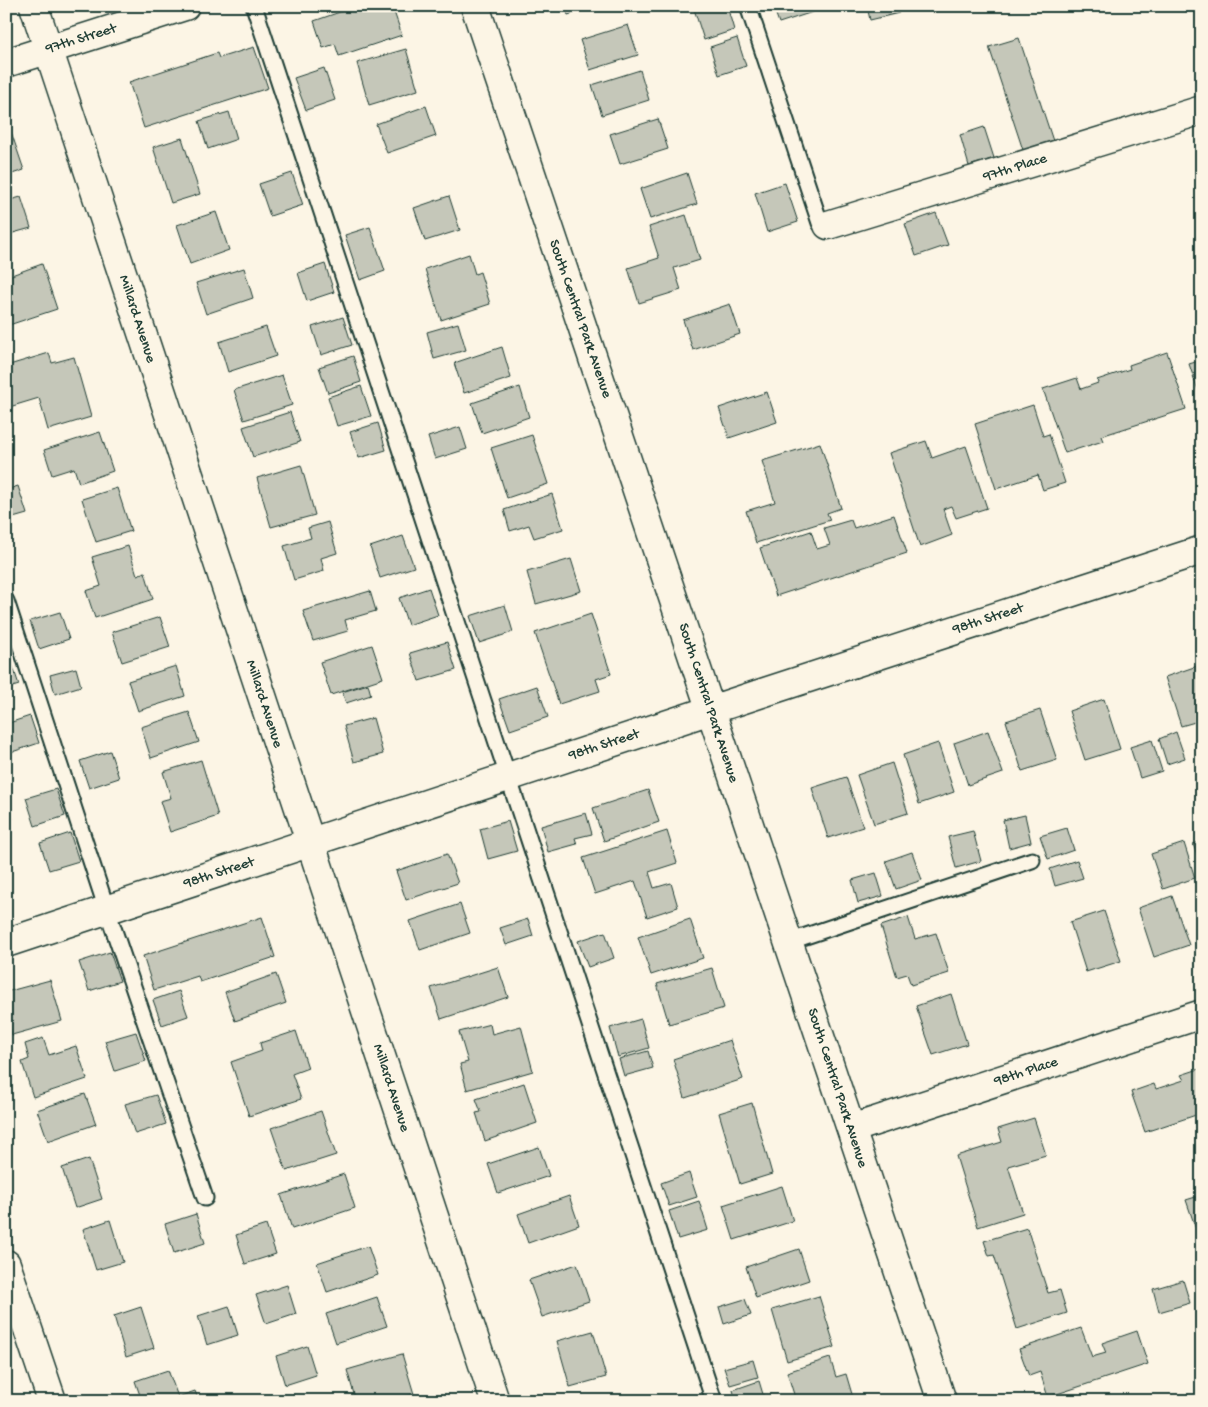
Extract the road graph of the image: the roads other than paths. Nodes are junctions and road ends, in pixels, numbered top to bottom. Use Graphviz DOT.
graph roads {
  1 [pos="34,6"];
  2 [pos="185,6"];
  3 [pos="254,6"];
  4 [pos="475,6"];
  5 [pos="748,6"];
  6 [pos="48,49"];
  7 [pos="6,63"];
  8 [pos="1202,110"];
  9 [pos="828,225"];
  10 [pos="1202,550"];
  11 [pos="6,601"];
  12 [pos="710,710"];
  13 [pos="508,777"];
  14 [pos="310,843"];
  15 [pos="1032,860"];
  16 [pos="107,910"];
  17 [pos="788,942"];
  18 [pos="6,943"];
  19 [pos="1202,1014"];
  20 [pos="851,1129"];
  21 [pos="205,1198"];
  22 [pos="6,1264"];
  23 [pos="52,1401"];
  24 [pos="495,1401"];
  25 [pos="714,1401"];
  26 [pos="942,1401"];
  1 -- 6 [label="street, Millard Avenue"];
  2 -- 6 [label="street, 97th Street"];
  3 -- 13 [label="lane"];
  4 -- 12 [label="street, South Central Park Avenue"];
  5 -- 9 [label="lane"];
  6 -- 7 [label="street, 97th Street"];
  6 -- 14 [label="street, Millard Avenue"];
  8 -- 9 [label="street, 97th Place"];
  10 -- 12 [label="street, 98th Street"];
  11 -- 16 [label="lane"];
  12 -- 13 [label="street, 98th Street"];
  12 -- 17 [label="street, South Central Park Avenue"];
  13 -- 14 [label="street, 98th Street"];
  13 -- 25 [label="lane"];
  14 -- 16 [label="street, 98th Street"];
  14 -- 24 [label="street, Millard Avenue"];
  15 -- 17 [label="lane"];
  16 -- 18 [label="street, 98th Street"];
  16 -- 21 [label="lane"];
  17 -- 20 [label="street, South Central Park Avenue"];
  19 -- 20 [label="street, 98th Place"];
  20 -- 26 [label="street, South Central Park Avenue"];
  22 -- 23 [label="street"];
}
